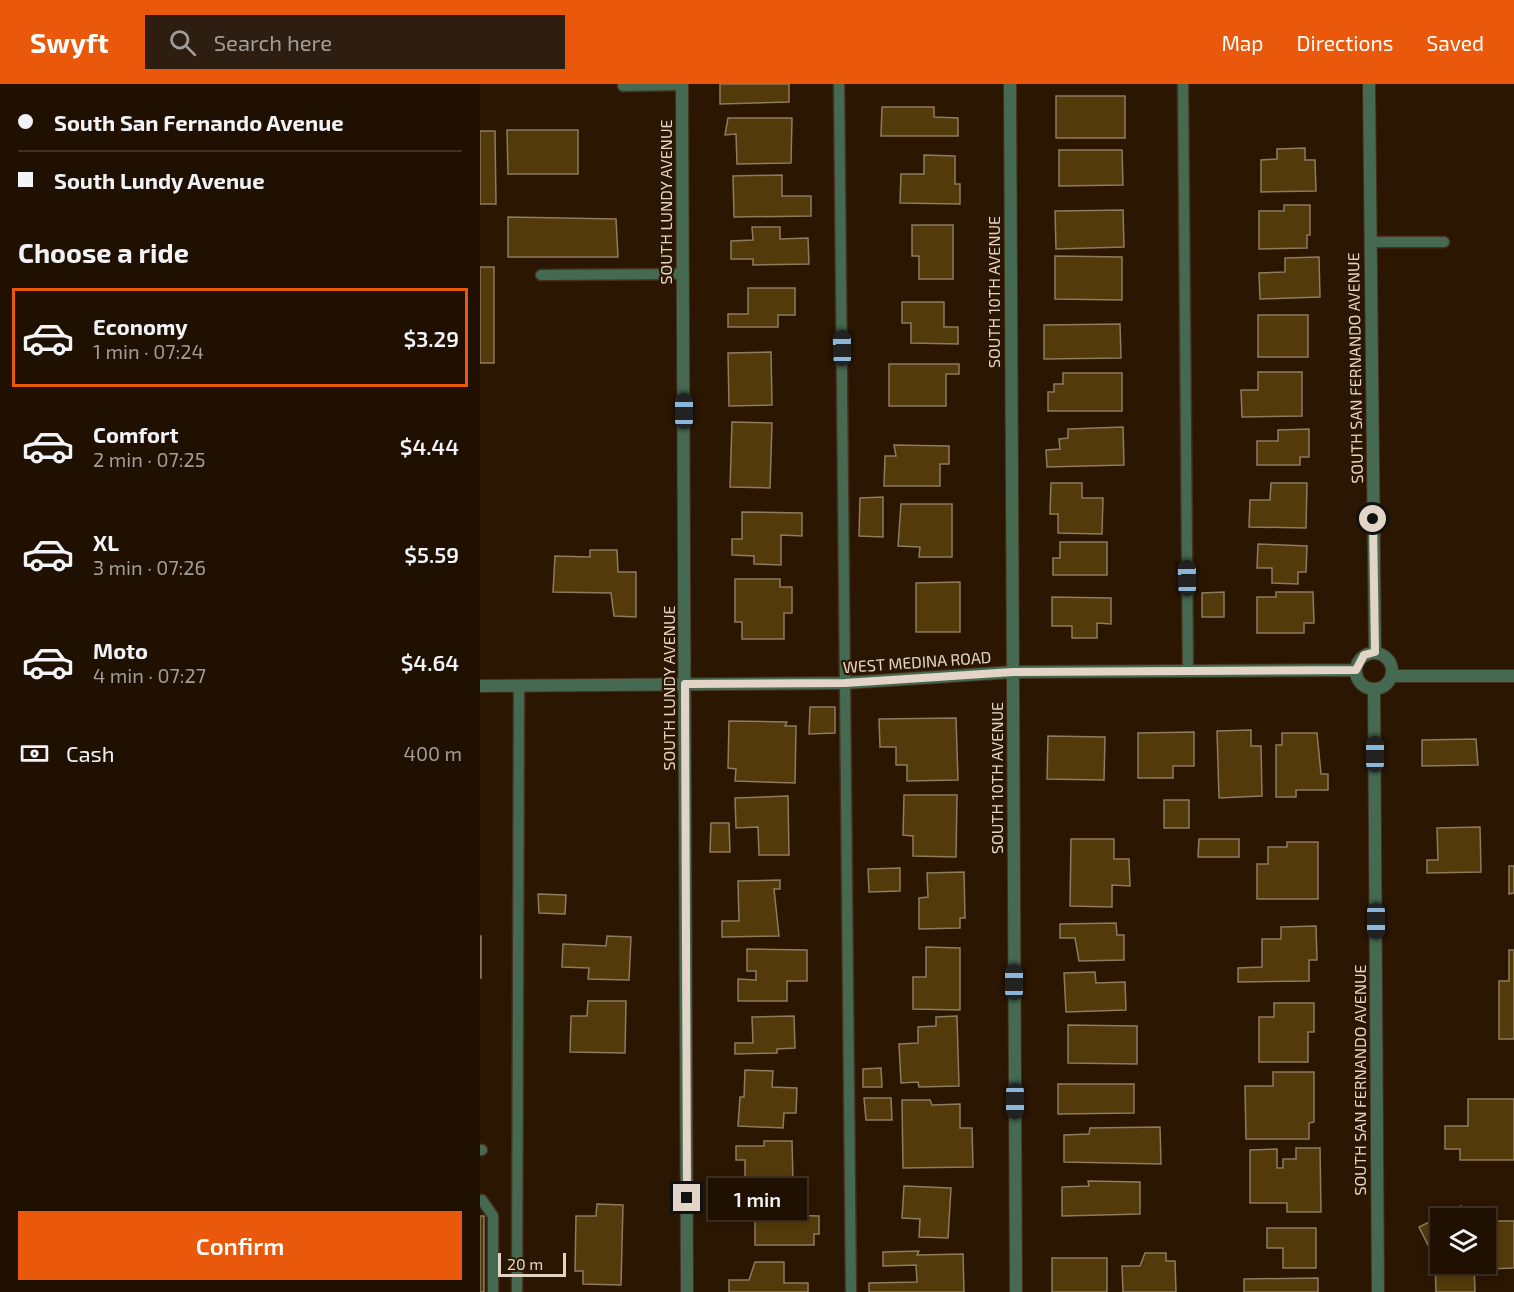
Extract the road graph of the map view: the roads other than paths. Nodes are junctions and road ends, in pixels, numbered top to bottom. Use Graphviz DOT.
graph roads {
  1 [pos="682,84"];
  2 [pos="839,84"];
  3 [pos="1010,84"];
  4 [pos="1183,84"];
  5 [pos="1369,84"];
  6 [pos="623,86"];
  7 [pos="1370,242"];
  8 [pos="1444,242"];
  9 [pos="683,274"];
  10 [pos="541,275"];
  11 [pos="1375,652"];
  12 [pos="1356,670"];
  13 [pos="1013,672"];
  14 [pos="1188,672"];
  15 [pos="1391,676"];
  16 [pos="1514,676"];
  17 [pos="845,683"];
  18 [pos="685,684"];
  19 [pos="519,685"];
  20 [pos="480,686"];
  21 [pos="1374,689"];
  22 [pos="482,1200"];
  23 [pos="494,1292"];
  24 [pos="517,1292"];
  25 [pos="687,1292"];
  26 [pos="851,1292"];
  27 [pos="1016,1292"];
  28 [pos="1378,1292"];
  1 -- 6 [label="lane"];
  1 -- 9 [label="street, SOUTH LUNDY AVENUE"];
  2 -- 17 [label="lane"];
  3 -- 13 [label="street, SOUTH 10TH AVENUE"];
  4 -- 14 [label="lane"];
  5 -- 7 [label="street, SOUTH SAN FERNANDO AVENUE"];
  7 -- 8 [label="lane"];
  7 -- 11 [label="street, SOUTH SAN FERNANDO AVENUE"];
  9 -- 10 [label="lane"];
  9 -- 18 [label="street, SOUTH LUNDY AVENUE"];
  11 -- 12 [label="street"];
  11 -- 15 [label="street"];
  12 -- 14 [label="street, WEST MEDINA ROAD"];
  12 -- 21 [label="street"];
  13 -- 14 [label="street, WEST MEDINA ROAD"];
  13 -- 17 [label="street, WEST MEDINA ROAD"];
  13 -- 27 [label="street, SOUTH 10TH AVENUE"];
  15 -- 16 [label="street"];
  15 -- 21 [label="street"];
  17 -- 18 [label="street, WEST MEDINA ROAD"];
  17 -- 26 [label="lane"];
  18 -- 19 [label="street, WEST MEDINA ROAD"];
  18 -- 25 [label="street, SOUTH LUNDY AVENUE"];
  19 -- 20 [label="street, WEST MEDINA ROAD"];
  19 -- 24 [label="lane"];
  21 -- 28 [label="street, SOUTH SAN FERNANDO AVENUE"];
  22 -- 23 [label="lane"];
}
